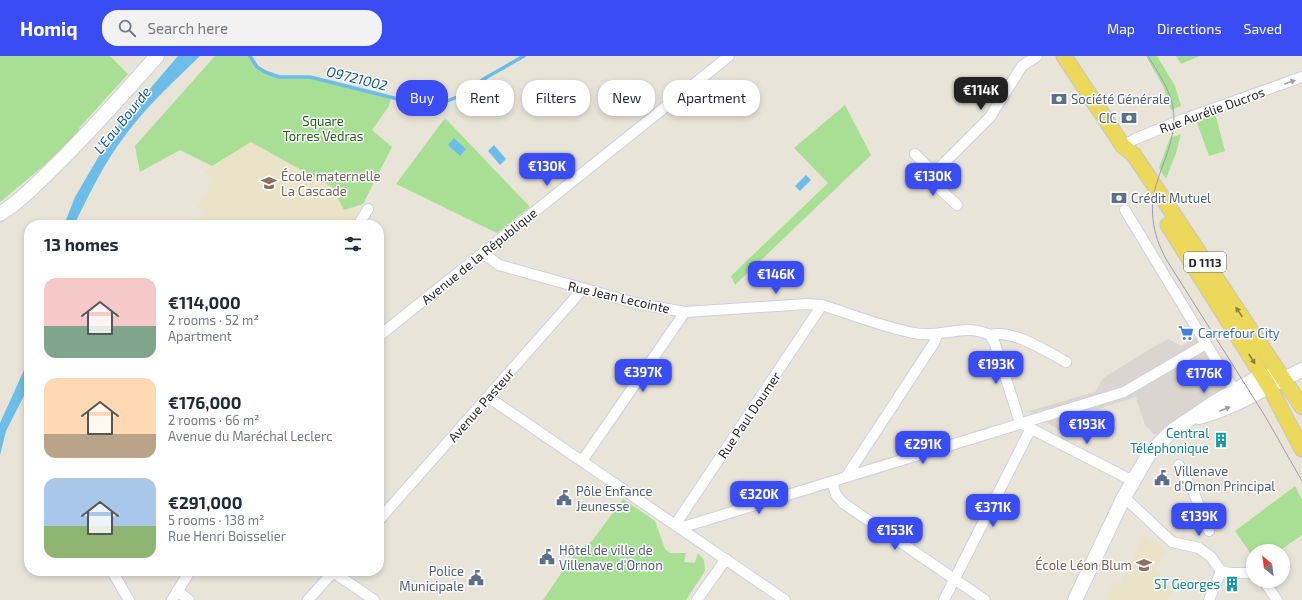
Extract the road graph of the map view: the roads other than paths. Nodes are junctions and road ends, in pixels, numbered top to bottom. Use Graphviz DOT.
graph roads {
  1 [pos="157,56"];
  2 [pos="729,56"];
  3 [pos="1038,56"];
  4 [pos="1064,56"];
  5 [pos="1302,77"];
  6 [pos="1123,146"];
  7 [pos="915,154"];
  8 [pos="934,173"];
  9 [pos="956,205"];
  10 [pos="368,209"];
  11 [pos="1125,210"];
  12 [pos="0,214"];
  13 [pos="361,220"];
  14 [pos="478,256"];
  15 [pos="582,290"];
  16 [pos="822,306"];
  17 [pos="685,312"];
  18 [pos="384,332"];
  19 [pos="937,335"];
  20 [pos="990,335"];
  21 [pos="1206,344"];
  22 [pos="1066,362"];
  23 [pos="1302,370"];
  24 [pos="1284,380"];
  25 [pos="1266,381"];
  26 [pos="1233,388"];
  27 [pos="488,397"];
  28 [pos="1302,407"];
  29 [pos="1020,424"];
  30 [pos="1030,430"];
  31 [pos="1296,430"];
  32 [pos="1302,449"];
  33 [pos="582,461"];
  34 [pos="1179,465"];
  35 [pos="846,477"];
  36 [pos="1133,481"];
  37 [pos="832,482"];
  38 [pos="1124,497"];
  39 [pos="384,514"];
  40 [pos="678,526"];
  41 [pos="1209,531"];
  42 [pos="726,558"];
  43 [pos="1221,571"];
  44 [pos="1246,573"];
  45 [pos="115,576"];
  46 [pos="187,576"];
  47 [pos="330,576"];
  48 [pos="341,576"];
  49 [pos="955,579"];
  50 [pos="1269,588"];
  51 [pos="177,591"];
  52 [pos="129,600"];
  53 [pos="172,600"];
  54 [pos="189,600"];
  55 [pos="308,600"];
  56 [pos="374,600"];
  57 [pos="697,600"];
  58 [pos="785,600"];
  59 [pos="944,600"];
  60 [pos="985,600"];
  61 [pos="1075,600"];
  62 [pos="1210,600"];
  63 [pos="1277,600"];
  1 -- 12 [label="street"];
  2 -- 14 [label="street, Avenue de la République"];
  3 -- 8 [label="street"];
  4 -- 6 [label="main road, D 1113"];
  6 -- 5 [label="street, Rue Aurélie Ducros, one-way"];
  24 -- 6 [label="main road, D 1113, one-way"];
  6 -- 25 [label="main road, D 1113, one-way"];
  7 -- 8 [label="street"];
  8 -- 9 [label="street"];
  10 -- 13 [label="street"];
  11 -- 21 [label="street"];
  14 -- 15 [label="street, Rue Jean Lecointe"];
  14 -- 18 [label="street, Avenue de la République"];
  15 -- 17 [label="street, Rue Jean Lecointe"];
  15 -- 27 [label="street, Avenue Pasteur"];
  16 -- 17 [label="street, Rue Jean Lecointe"];
  16 -- 19 [label="street, Rue Jean Lecointe"];
  16 -- 40 [label="street, Rue Paul Doumer"];
  17 -- 33 [label="street"];
  19 -- 20 [label="street, Rue Jean Lecointe"];
  19 -- 35 [label="street"];
  20 -- 22 [label="street, Rue Jean Lecointe"];
  20 -- 29 [label="street"];
  21 -- 26 [label="street"];
  21 -- 29 [label="street"];
  23 -- 24 [label="street"];
  24 -- 25 [label="street"];
  24 -- 28 [label="main road, D 1113"];
  25 -- 31 [label="main road, D 1113"];
  25 -- 36 [label="street"];
  27 -- 33 [label="street"];
  27 -- 39 [label="street, Avenue Pasteur"];
  29 -- 30 [label="street"];
  29 -- 35 [label="street"];
  30 -- 36 [label="street"];
  30 -- 49 [label="street"];
  31 -- 32 [label="main road, D 1113"];
  33 -- 40 [label="street"];
  34 -- 41 [label="street"];
  35 -- 37 [label="street"];
  36 -- 38 [label="street"];
  37 -- 40 [label="street"];
  37 -- 49 [label="street"];
  38 -- 43 [label="street"];
  38 -- 61 [label="street"];
  40 -- 42 [label="street"];
  42 -- 57 [label="street"];
  42 -- 58 [label="street"];
  43 -- 44 [label="street"];
  43 -- 62 [label="street"];
  45 -- 52 [label="street"];
  46 -- 51 [label="street"];
  47 -- 55 [label="street"];
  48 -- 56 [label="street"];
  49 -- 59 [label="street"];
  49 -- 60 [label="street"];
  50 -- 63 [label="street"];
  51 -- 53 [label="street"];
  51 -- 54 [label="street"];
}
